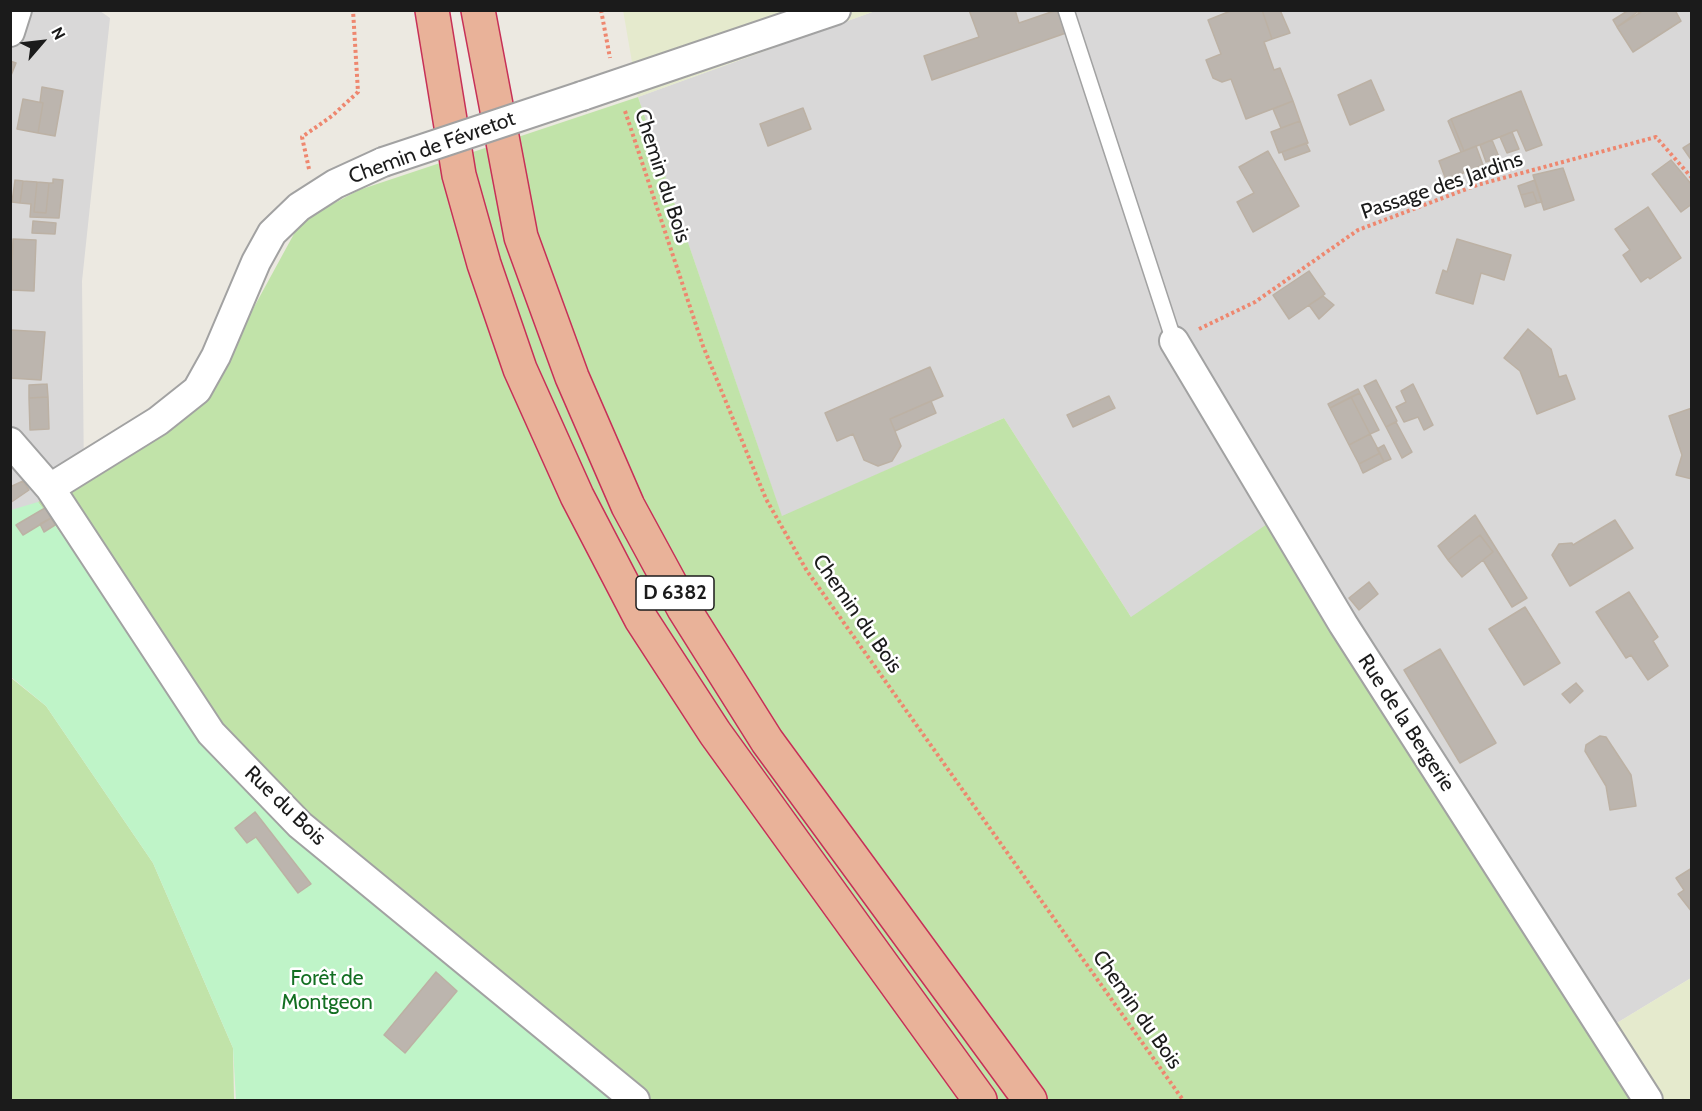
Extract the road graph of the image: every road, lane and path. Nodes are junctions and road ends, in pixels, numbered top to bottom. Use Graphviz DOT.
graph roads {
  1 [pos="17,10"];
  2 [pos="353,10"];
  3 [pos="432,10"];
  4 [pos="477,10"];
  5 [pos="601,10"];
  6 [pos="836,10"];
  7 [pos="1066,10"];
  8 [pos="10,32"];
  9 [pos="616,86"];
  10 [pos="1692,178"];
  11 [pos="335,184"];
  12 [pos="1174,340"];
  13 [pos="10,442"];
  14 [pos="50,488"];
  15 [pos="634,1101"];
  16 [pos="980,1101"];
  17 [pos="1030,1101"];
  18 [pos="1183,1101"];
  19 [pos="1648,1101"];
  1 -- 8 [label="street"];
  2 -- 11 [label="path"];
  3 -- 16 [label="highway, D 6382"];
  4 -- 17 [label="highway, D 6382"];
  5 -- 9 [label="path, Chemin du Bois"];
  6 -- 9 [label="street, Chemin de Févretot"];
  7 -- 12 [label="lane"];
  9 -- 11 [label="street, Chemin de Févretot, bridge"];
  9 -- 18 [label="path, Chemin du Bois"];
  10 -- 12 [label="path, Passage des Jardins"];
  11 -- 14 [label="street, Chemin de Févretot"];
  12 -- 19 [label="street, Rue de la Bergerie"];
  13 -- 14 [label="street, Rue du Bois"];
  14 -- 15 [label="street, Rue du Bois"];
}
